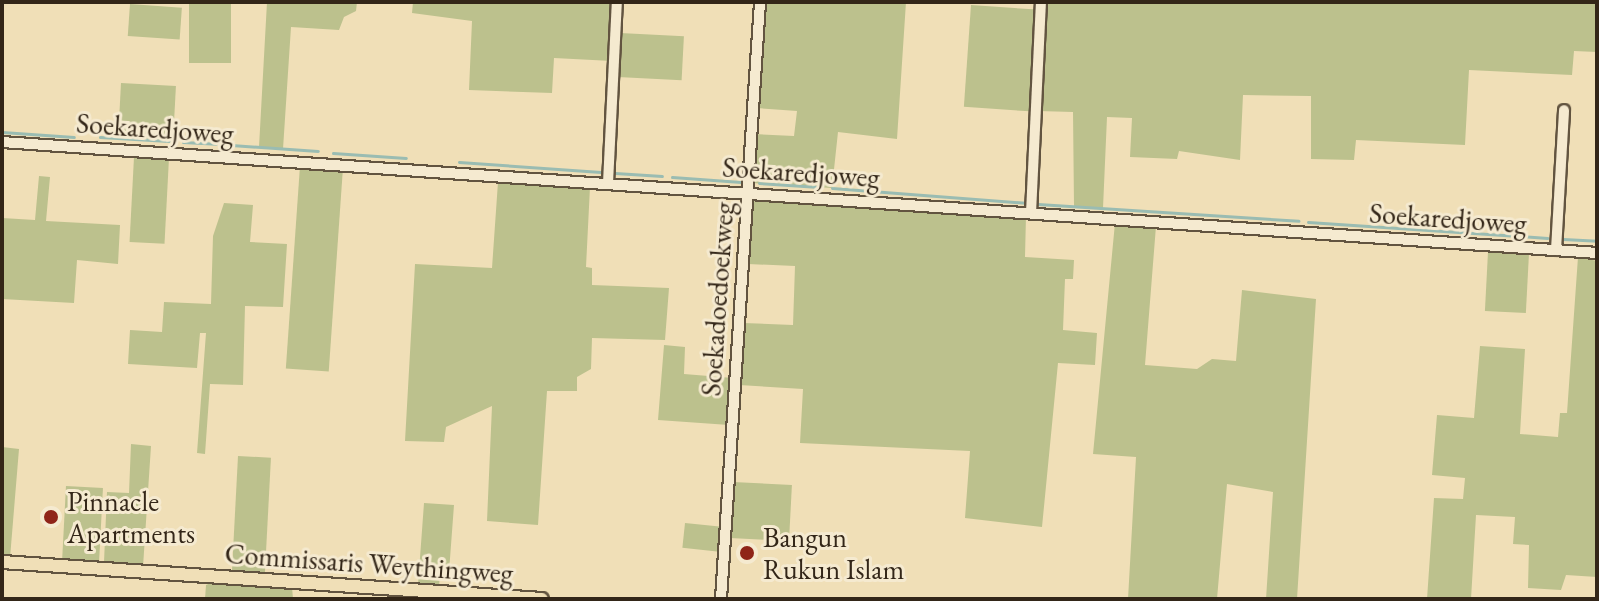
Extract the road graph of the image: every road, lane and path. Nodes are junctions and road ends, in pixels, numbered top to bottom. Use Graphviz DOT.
graph roads {
  1 [pos="617,2"];
  2 [pos="760,2"];
  3 [pos="1041,2"];
  4 [pos="1564,110"];
  5 [pos="2,142"];
  6 [pos="608,183"];
  7 [pos="748,192"];
  8 [pos="1031,213"];
  9 [pos="1556,250"];
  10 [pos="1597,253"];
  11 [pos="2,562"];
  12 [pos="542,599"];
  13 [pos="721,599"];
  1 -- 6 [label="street"];
  2 -- 7 [label="street, Soekadoedoekweg"];
  3 -- 8 [label="street"];
  4 -- 9 [label="street"];
  5 -- 6 [label="street, Soekaredjoweg"];
  6 -- 7 [label="street, Soekaredjoweg"];
  7 -- 8 [label="street, Soekaredjoweg"];
  7 -- 13 [label="street, Soekadoedoekweg"];
  8 -- 9 [label="street, Soekaredjoweg"];
  9 -- 10 [label="street, Soekaredjoweg"];
  11 -- 12 [label="main road, Commissaris Weythingweg"];
}
